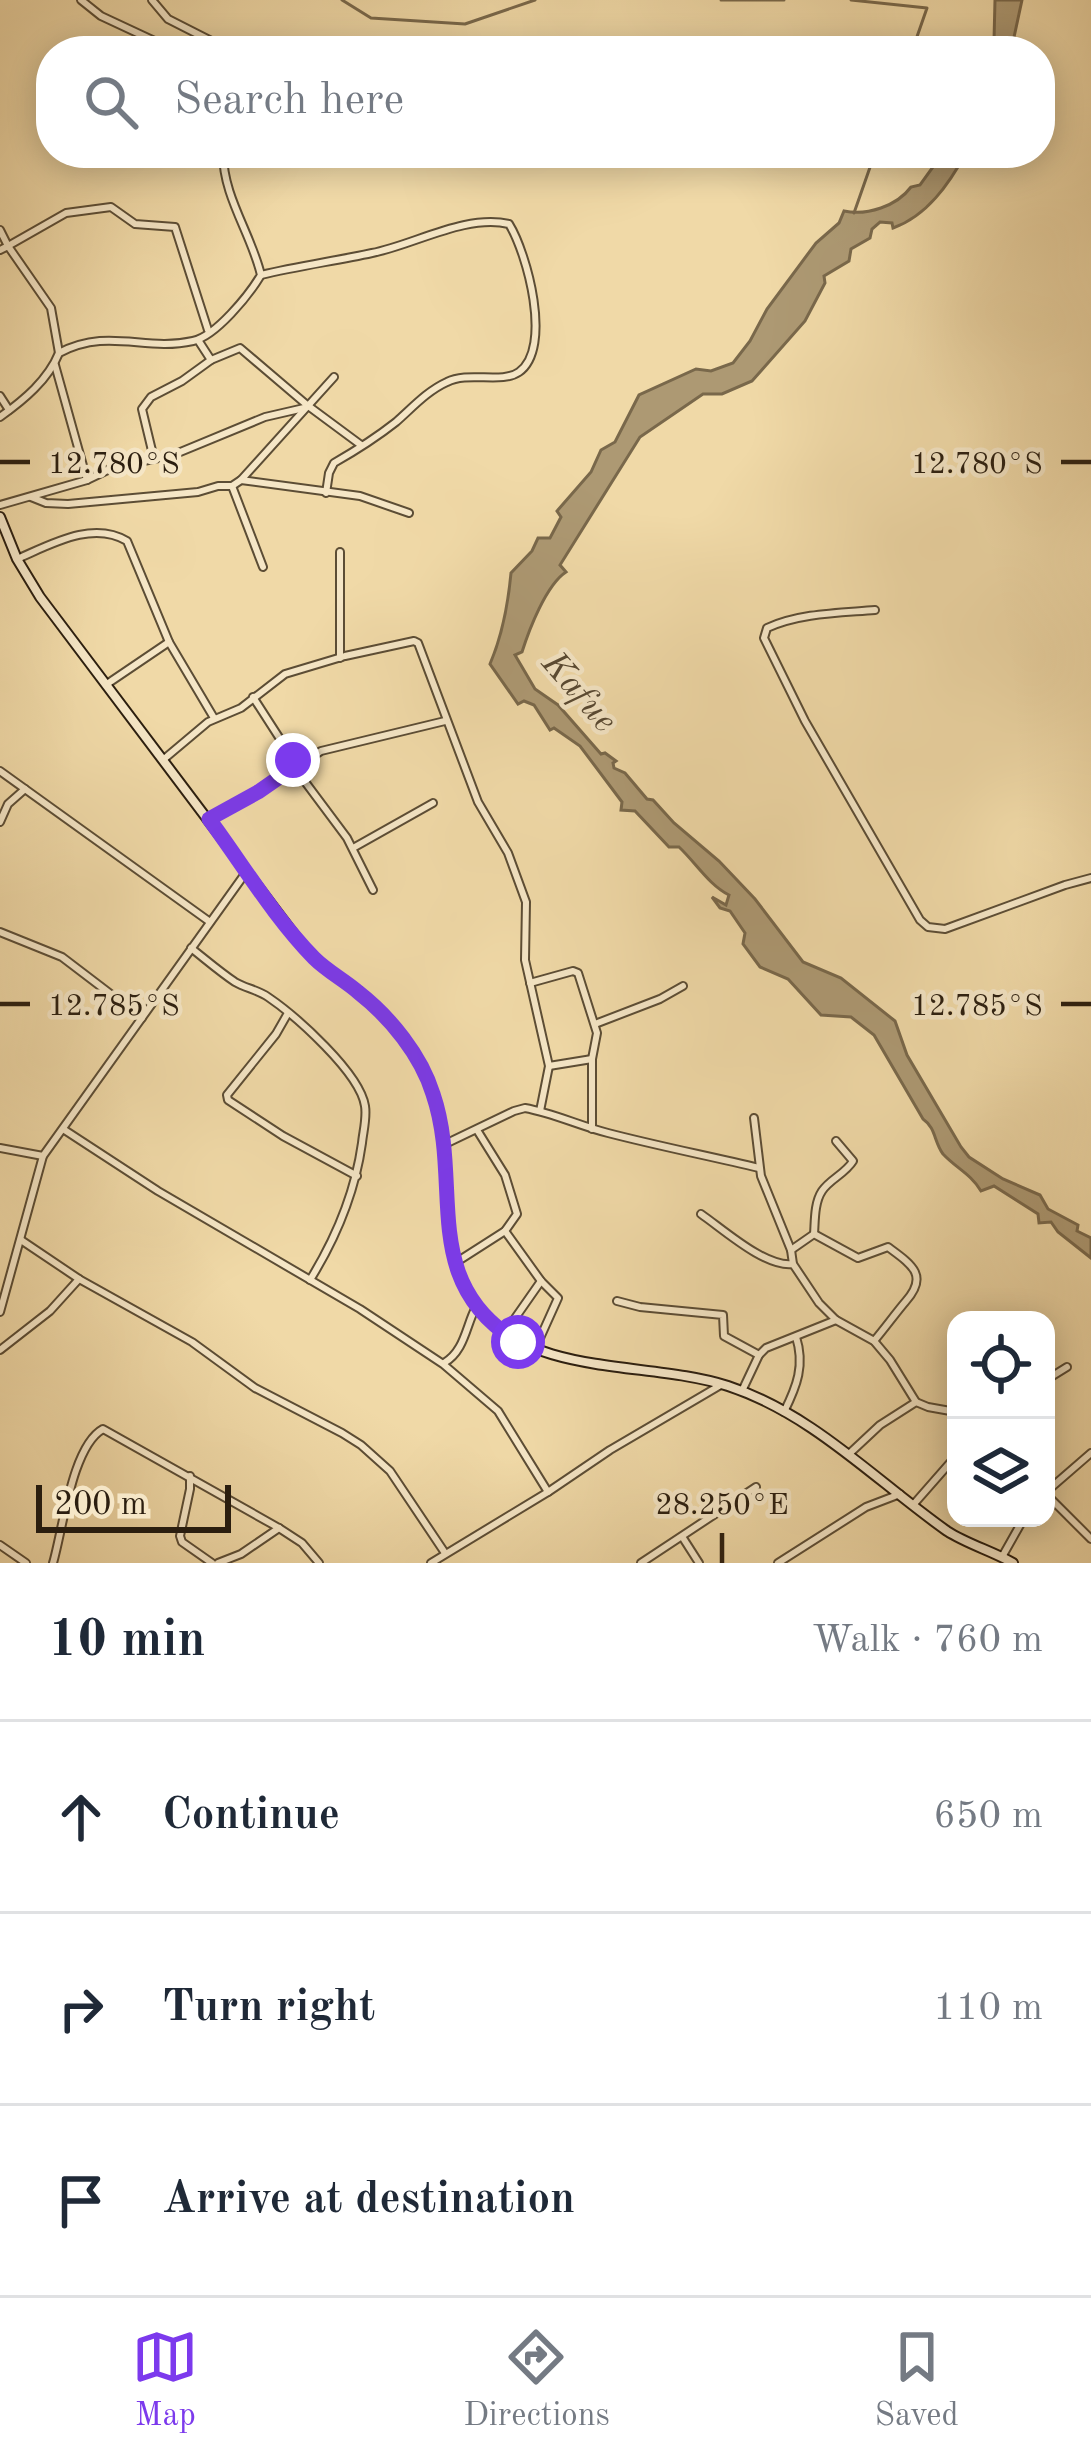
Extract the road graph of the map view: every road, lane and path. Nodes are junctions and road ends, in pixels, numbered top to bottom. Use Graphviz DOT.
graph roads {
  1 [pos="81,0"];
  2 [pos="152,0"];
  3 [pos="143,36"];
  4 [pos="201,36"];
  5 [pos="226,168"];
  6 [pos="0,230"];
  7 [pos="4,248"];
  8 [pos="261,275"];
  9 [pos="208,332"];
  10 [pos="198,340"];
  11 [pos="59,353"];
  12 [pos="211,360"];
  13 [pos="55,365"];
  14 [pos="334,377"];
  15 [pos="0,396"];
  16 [pos="305,406"];
  17 [pos="9,410"];
  18 [pos="0,417"];
  19 [pos="361,445"];
  20 [pos="154,459"];
  21 [pos="87,480"];
  22 [pos="241,480"];
  23 [pos="232,486"];
  24 [pos="326,493"];
  25 [pos="31,497"];
  26 [pos="0,505"];
  27 [pos="409,513"];
  28 [pos="0,517"];
  29 [pos="340,552"];
  30 [pos="17,559"];
  31 [pos="263,567"];
  32 [pos="875,610"];
  33 [pos="170,642"];
  34 [pos="340,658"];
  35 [pos="107,684"];
  36 [pos="253,697"];
  37 [pos="214,718"];
  38 [pos="445,721"];
  39 [pos="164,759"];
  40 [pos="294,767"];
  41 [pos="0,771"];
  42 [pos="25,789"];
  43 [pos="433,803"];
  44 [pos="209,819"];
  45 [pos="0,822"];
  46 [pos="353,848"];
  47 [pos="247,871"];
  48 [pos="1091,878"];
  49 [pos="373,890"];
  50 [pos="210,922"];
  51 [pos="0,932"];
  52 [pos="190,948"];
  53 [pos="530,983"];
  54 [pos="683,986"];
  55 [pos="288,1013"];
  56 [pos="142,1018"];
  57 [pos="596,1024"];
  58 [pos="592,1059"];
  59 [pos="549,1066"];
  60 [pos="540,1111"];
  61 [pos="754,1118"];
  62 [pos="63,1129"];
  63 [pos="592,1129"];
  64 [pos="477,1130"];
  65 [pos="836,1141"];
  66 [pos="442,1146"];
  67 [pos="0,1148"];
  68 [pos="44,1156"];
  69 [pos="759,1168"];
  70 [pos="357,1176"];
  71 [pos="701,1214"];
  72 [pos="505,1231"];
  73 [pos="814,1234"];
  74 [pos="21,1240"];
  75 [pos="791,1250"];
  76 [pos="454,1263"];
  77 [pos="794,1264"];
  78 [pos="79,1279"];
  79 [pos="310,1280"];
  80 [pos="541,1281"];
  81 [pos="617,1301"];
  82 [pos="476,1306"];
  83 [pos="0,1312"];
  84 [pos="836,1320"];
  85 [pos="504,1334"];
  86 [pos="796,1337"];
  87 [pos="874,1341"];
  88 [pos="0,1350"];
  89 [pos="534,1351"];
  90 [pos="759,1355"];
  91 [pos="443,1364"];
  92 [pos="1067,1367"];
  93 [pos="1055,1374"];
  94 [pos="722,1384"];
  95 [pos="742,1391"];
  96 [pos="916,1402"];
  97 [pos="947,1410"];
  98 [pos="784,1412"];
  99 [pos="849,1454"];
  100 [pos="1091,1454"];
  101 [pos="947,1466"];
  102 [pos="190,1476"];
  103 [pos="1055,1485"];
  104 [pos="756,1487"];
  105 [pos="548,1492"];
  106 [pos="901,1494"];
  107 [pos="1055,1502"];
  108 [pos="913,1505"];
  109 [pos="1019,1527"];
  110 [pos="279,1528"];
  111 [pos="682,1538"];
  112 [pos="1091,1538"];
  113 [pos="0,1545"];
  114 [pos="446,1553"];
  115 [pos="1002,1557"];
  116 [pos="26,1563"];
  117 [pos="53,1563"];
  118 [pos="215,1563"];
  119 [pos="319,1563"];
  120 [pos="431,1563"];
  121 [pos="641,1563"];
  122 [pos="699,1563"];
  123 [pos="778,1563"];
  124 [pos="1012,1563"];
  1 -- 3 [label="street"];
  2 -- 4 [label="street"];
  5 -- 8 [label="street"];
  6 -- 7 [label="street"];
  7 -- 9 [label="street"];
  7 -- 11 [label="street"];
  8 -- 9 [label="street"];
  8 -- 19 [label="street"];
  9 -- 10 [label="street"];
  10 -- 11 [label="street"];
  10 -- 12 [label="street"];
  11 -- 13 [label="street"];
  12 -- 16 [label="street"];
  12 -- 20 [label="street"];
  13 -- 17 [label="street"];
  13 -- 21 [label="street"];
  14 -- 16 [label="street"];
  15 -- 17 [label="street"];
  16 -- 19 [label="street"];
  16 -- 20 [label="street"];
  16 -- 22 [label="street"];
  17 -- 18 [label="street"];
  19 -- 24 [label="street"];
  20 -- 21 [label="street"];
  21 -- 25 [label="street"];
  22 -- 23 [label="street"];
  22 -- 24 [label="street"];
  23 -- 25 [label="street"];
  23 -- 31 [label="street"];
  24 -- 27 [label="street"];
  25 -- 26 [label="street"];
  28 -- 30 [label="street"];
  29 -- 34 [label="street"];
  30 -- 33 [label="street"];
  30 -- 35 [label="street"];
  32 -- 48 [label="street"];
  33 -- 35 [label="street"];
  33 -- 37 [label="street"];
  34 -- 36 [label="street"];
  34 -- 38 [label="street"];
  35 -- 39 [label="street"];
  36 -- 37 [label="street"];
  36 -- 40 [label="street"];
  37 -- 39 [label="street"];
  38 -- 40 [label="street"];
  38 -- 53 [label="street"];
  39 -- 44 [label="street"];
  40 -- 44 [label="street"];
  40 -- 46 [label="street"];
  41 -- 42 [label="street"];
  42 -- 45 [label="street"];
  42 -- 50 [label="street"];
  43 -- 46 [label="street"];
  44 -- 47 [label="street"];
  46 -- 49 [label="street"];
  47 -- 50 [label="street"];
  47 -- 66 [label="street"];
  50 -- 52 [label="street"];
  51 -- 56 [label="street"];
  52 -- 55 [label="street"];
  52 -- 56 [label="street"];
  53 -- 57 [label="street"];
  53 -- 59 [label="street"];
  54 -- 57 [label="street"];
  55 -- 70 [label="street"];
  55 -- 70 [label="street"];
  56 -- 62 [label="street"];
  57 -- 58 [label="street"];
  58 -- 59 [label="street"];
  58 -- 63 [label="street"];
  59 -- 60 [label="street"];
  60 -- 63 [label="street"];
  60 -- 64 [label="street"];
  61 -- 69 [label="street"];
  62 -- 68 [label="street"];
  62 -- 79 [label="street"];
  63 -- 69 [label="street"];
  64 -- 66 [label="street"];
  64 -- 72 [label="street"];
  65 -- 73 [label="street"];
  66 -- 76 [label="street"];
  67 -- 68 [label="street"];
  68 -- 74 [label="street"];
  69 -- 75 [label="street"];
  70 -- 79 [label="street"];
  71 -- 77 [label="street"];
  72 -- 76 [label="street"];
  72 -- 80 [label="street"];
  73 -- 75 [label="street"];
  73 -- 87 [label="street"];
  74 -- 78 [label="street"];
  74 -- 83 [label="street"];
  75 -- 77 [label="street"];
  76 -- 82 [label="street"];
  77 -- 84 [label="street"];
  78 -- 88 [label="street"];
  78 -- 114 [label="street"];
  79 -- 91 [label="street"];
  80 -- 85 [label="street"];
  80 -- 89 [label="street"];
  81 -- 90 [label="street"];
  82 -- 85 [label="street"];
  82 -- 91 [label="street"];
  84 -- 86 [label="street"];
  84 -- 87 [label="street"];
  85 -- 89 [label="street"];
  86 -- 90 [label="street"];
  86 -- 98 [label="street"];
  87 -- 96 [label="street"];
  89 -- 94 [label="street"];
  90 -- 95 [label="street"];
  91 -- 105 [label="street"];
  92 -- 93 [label="street"];
  94 -- 95 [label="street"];
  94 -- 105 [label="street"];
  95 -- 98 [label="street"];
  96 -- 97 [label="street"];
  96 -- 99 [label="street"];
  98 -- 99 [label="street"];
  99 -- 106 [label="street"];
  100 -- 103 [label="street"];
  101 -- 108 [label="street"];
  102 -- 110 [label="street"];
  102 -- 117 [label="street"];
  102 -- 118 [label="street"];
  104 -- 111 [label="street"];
  105 -- 114 [label="street"];
  106 -- 108 [label="street"];
  106 -- 123 [label="street"];
  107 -- 112 [label="street"];
  108 -- 115 [label="street"];
  109 -- 115 [label="street"];
  110 -- 118 [label="street"];
  110 -- 119 [label="street"];
  111 -- 121 [label="street"];
  111 -- 122 [label="street"];
  113 -- 116 [label="street"];
  114 -- 120 [label="street"];
  115 -- 124 [label="street"];
}
